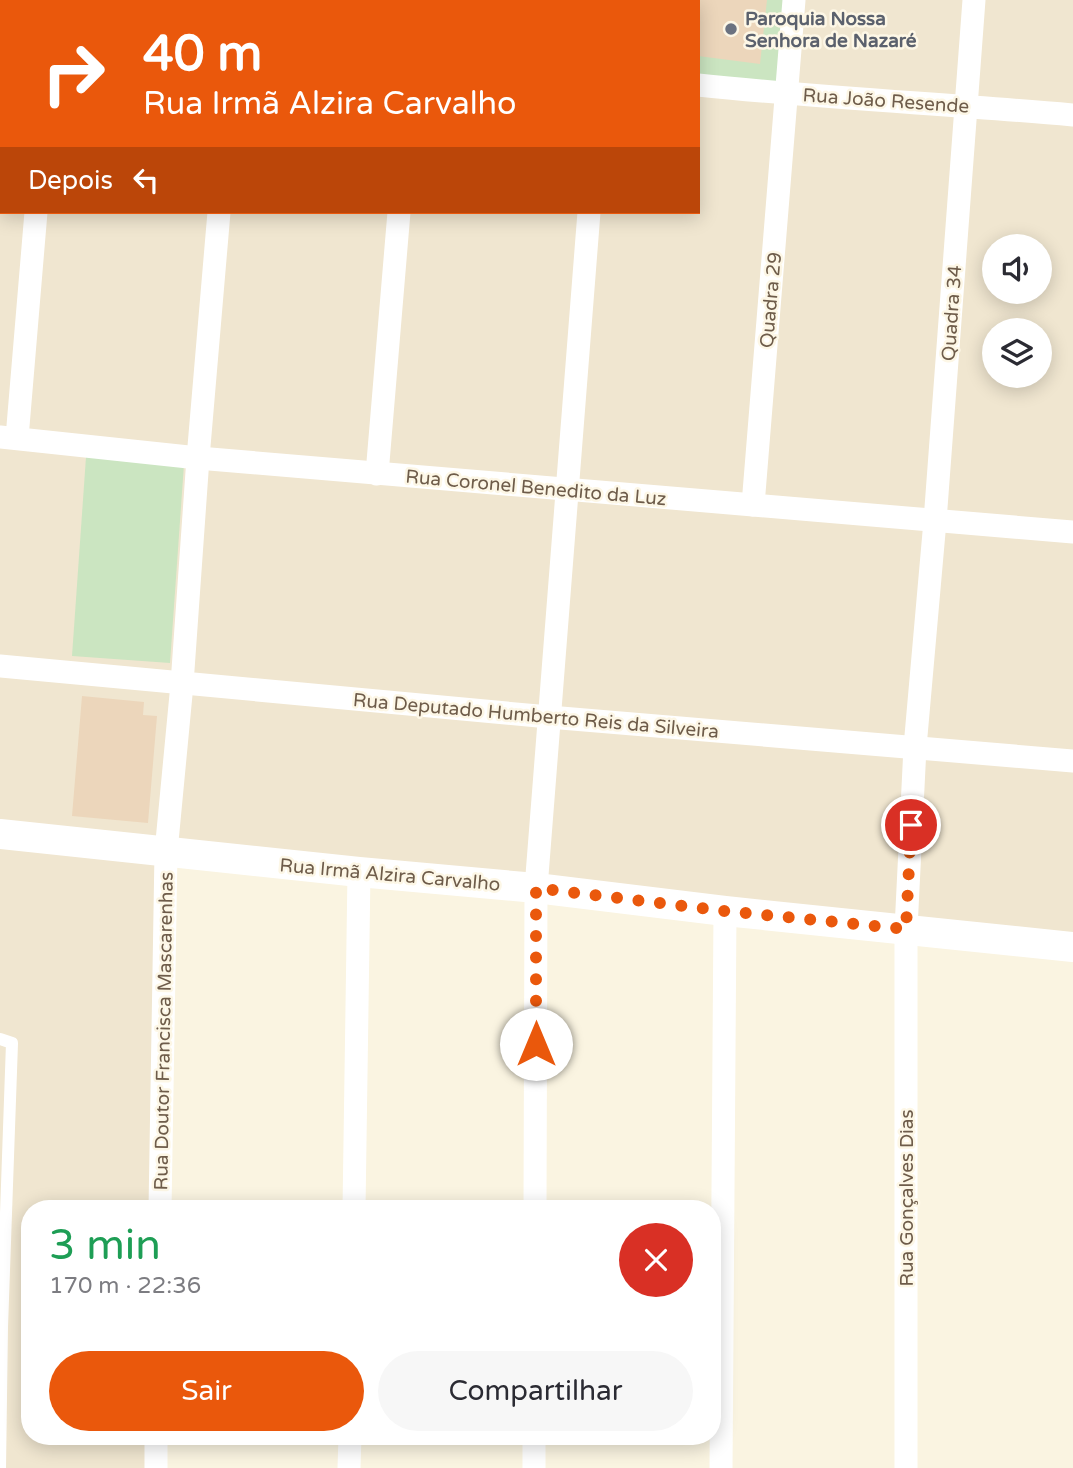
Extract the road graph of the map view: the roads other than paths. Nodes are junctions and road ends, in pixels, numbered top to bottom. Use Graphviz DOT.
graph roads {
  1 [pos="794,0"];
  2 [pos="974,0"];
  3 [pos="700,85"];
  4 [pos="787,94"];
  5 [pos="967,105"];
  6 [pos="1073,115"];
  7 [pos="36,214"];
  8 [pos="219,214"];
  9 [pos="399,214"];
  10 [pos="589,214"];
  11 [pos="9,438"];
  12 [pos="198,458"];
  13 [pos="377,474"];
  14 [pos="566,490"];
  15 [pos="753,505"];
  16 [pos="935,520"];
  17 [pos="1073,532"];
  18 [pos="0,666"];
  19 [pos="182,684"];
  20 [pos="549,717"];
  21 [pos="915,747"];
  22 [pos="1073,761"];
  23 [pos="0,834"];
  24 [pos="166,852"];
  25 [pos="359,872"];
  26 [pos="536,888"];
  27 [pos="725,911"];
  28 [pos="906,929"];
  29 [pos="1073,947"];
  30 [pos="0,1039"];
  31 [pos="160,1200"];
  32 [pos="354,1200"];
  33 [pos="535,1200"];
  34 [pos="156,1445"];
  35 [pos="350,1445"];
  36 [pos="534,1445"];
  37 [pos="0,1468"];
  38 [pos="156,1468"];
  39 [pos="349,1468"];
  40 [pos="534,1468"];
  41 [pos="721,1468"];
  42 [pos="906,1468"];
  1 -- 4 [label="street, Quadra 29"];
  2 -- 5 [label="street, Quadra 34"];
  3 -- 4 [label="street, Rua João Resende"];
  4 -- 5 [label="street, Rua João Resende"];
  4 -- 15 [label="street, Quadra 29"];
  5 -- 6 [label="street, Rua João Resende"];
  5 -- 16 [label="street, Quadra 34"];
  7 -- 11 [label="street"];
  8 -- 12 [label="street, Rua Doutor Francisca Mascarenhas"];
  9 -- 13 [label="street"];
  10 -- 14 [label="street"];
  11 -- 12 [label="street, Rua Coronel Benedito da Luz"];
  12 -- 13 [label="street, Rua Coronel Benedito da Luz"];
  12 -- 19 [label="street, Rua Doutor Francisca Mascarenhas"];
  13 -- 14 [label="street, Rua Coronel Benedito da Luz"];
  14 -- 15 [label="street, Rua Coronel Benedito da Luz"];
  14 -- 20 [label="street"];
  15 -- 16 [label="street, Rua Coronel Benedito da Luz"];
  16 -- 17 [label="street, Rua Coronel Benedito da Luz"];
  16 -- 21 [label="street, Quadra 34"];
  18 -- 19 [label="street, Rua Deputado Humberto Reis da Silveira"];
  19 -- 20 [label="street, Rua Deputado Humberto Reis da Silveira"];
  19 -- 24 [label="street, Rua Doutor Francisca Mascarenhas"];
  20 -- 21 [label="street, Rua Deputado Humberto Reis da Silveira"];
  20 -- 26 [label="street"];
  21 -- 22 [label="street, Rua Deputado Humberto Reis da Silveira"];
  21 -- 28 [label="street, Rua Gonçalves Dias"];
  23 -- 24 [label="street, Rua Irmã Alzira Carvalho"];
  24 -- 25 [label="street, Rua Irmã Alzira Carvalho"];
  24 -- 31 [label="street, Rua Doutor Francisca Mascarenhas"];
  25 -- 26 [label="street, Rua Irmã Alzira Carvalho"];
  25 -- 32 [label="street"];
  26 -- 27 [label="street, Rua Irmã Alzira Carvalho"];
  26 -- 33 [label="street"];
  27 -- 28 [label="street, Rua Irmã Alzira Carvalho"];
  27 -- 41 [label="street"];
  28 -- 29 [label="street, Rua Irmã Alzira Carvalho"];
  28 -- 42 [label="street, Rua Gonçalves Dias"];
  30 -- 37 [label="lane"];
  34 -- 38 [label="street"];
  35 -- 39 [label="street"];
  36 -- 40 [label="street"];
}
